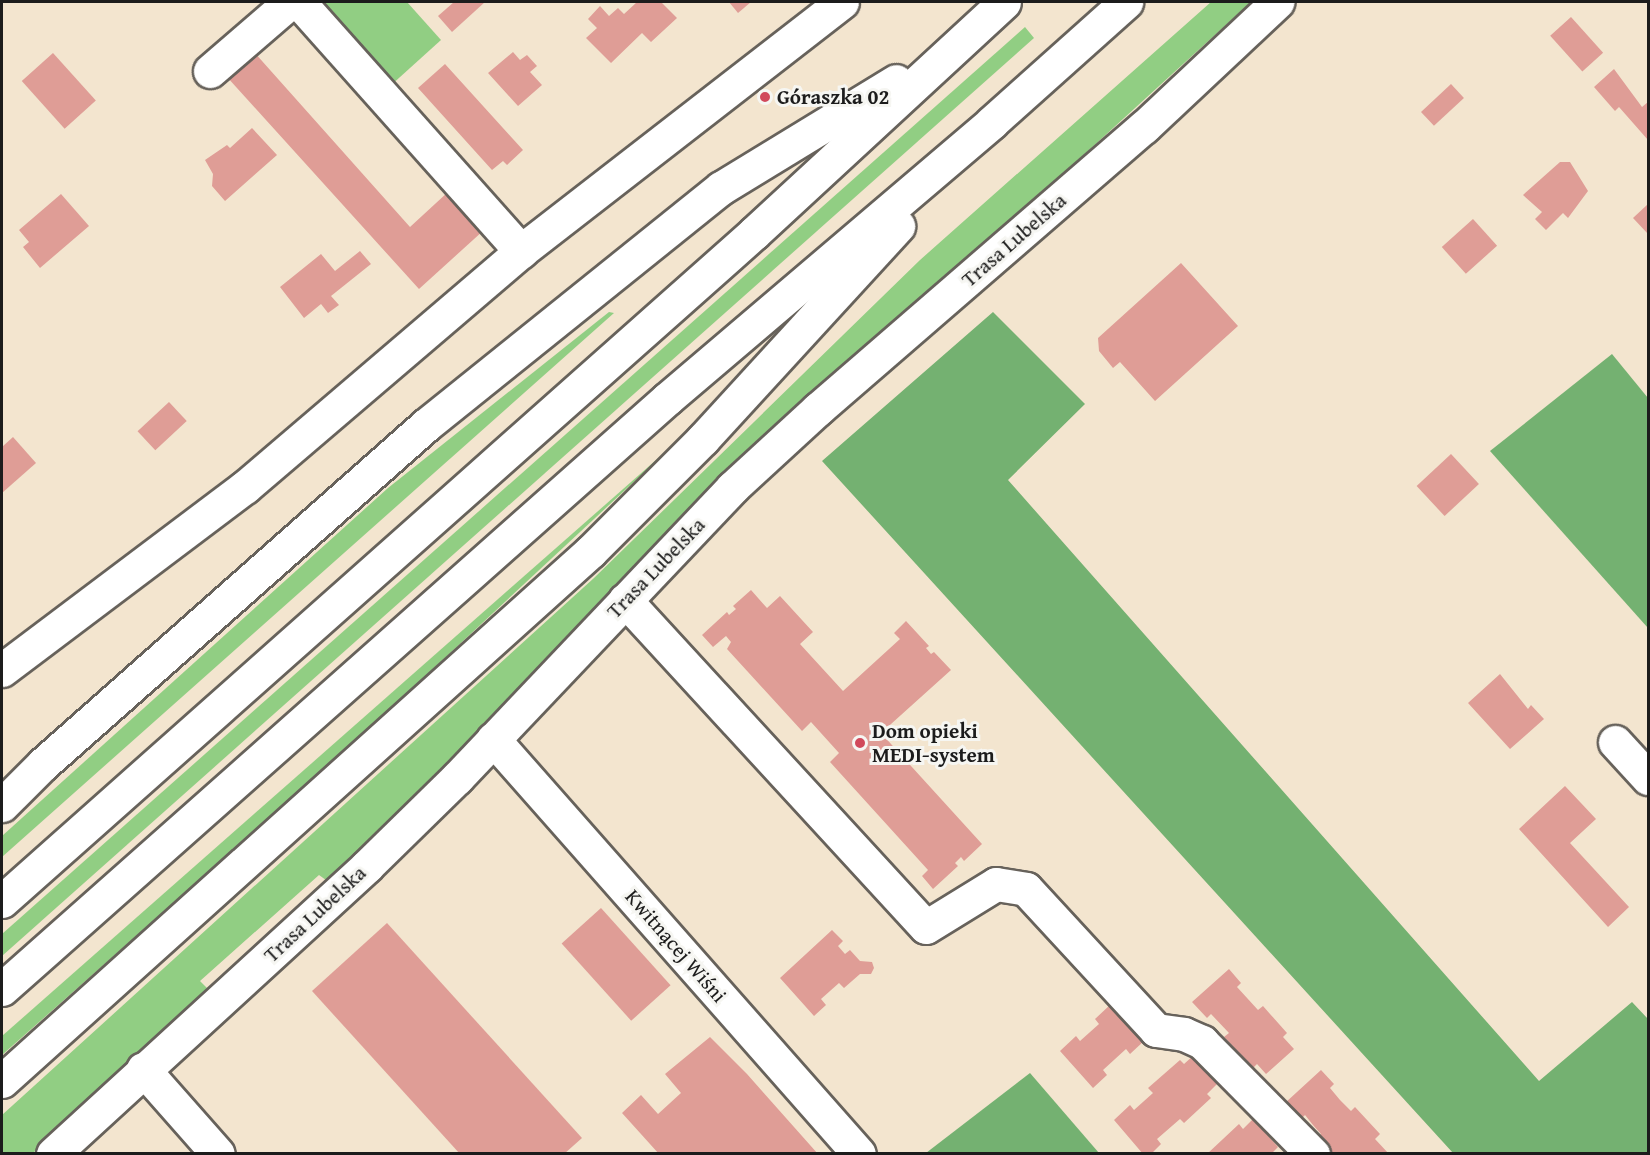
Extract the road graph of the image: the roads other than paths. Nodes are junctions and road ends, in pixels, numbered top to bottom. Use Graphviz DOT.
graph roads {
  1 [pos="290,2"];
  2 [pos="299,2"];
  3 [pos="842,2"];
  4 [pos="1004,2"];
  5 [pos="1126,2"];
  6 [pos="1277,2"];
  7 [pos="955,45"];
  8 [pos="210,71"];
  9 [pos="992,122"];
  10 [pos="520,251"];
  11 [pos="625,600"];
  12 [pos="2,670"];
  13 [pos="494,739"];
  14 [pos="1615,742"];
  15 [pos="43,764"];
  16 [pos="1648,778"];
  17 [pos="2,786"];
  18 [pos="2,805"];
  19 [pos="2,901"];
  20 [pos="2,989"];
  21 [pos="143,1069"];
  22 [pos="7,1074"];
  23 [pos="53,1154"];
  24 [pos="218,1154"];
  25 [pos="859,1154"];
  26 [pos="1313,1154"];
  1 -- 8 [label="main road"];
  2 -- 10 [label="main road"];
  3 -- 10 [label="main road"];
  4 -- 7 [label="main road"];
  5 -- 9 [label="main road"];
  6 -- 11 [label="main road, Trasa Lubelska"];
  7 -- 15 [label="main road"];
  7 -- 19 [label="main road"];
  9 -- 20 [label="main road"];
  9 -- 22 [label="main road"];
  10 -- 12 [label="main road"];
  11 -- 13 [label="main road, Trasa Lubelska"];
  11 -- 26 [label="main road"];
  13 -- 21 [label="main road, Trasa Lubelska"];
  13 -- 25 [label="main road, Kwitnącej Wiśni"];
  14 -- 16 [label="main road"];
  15 -- 17 [label="main road"];
  15 -- 18 [label="main road"];
  21 -- 23 [label="main road, Trasa Lubelska"];
  21 -- 24 [label="main road"];
}
